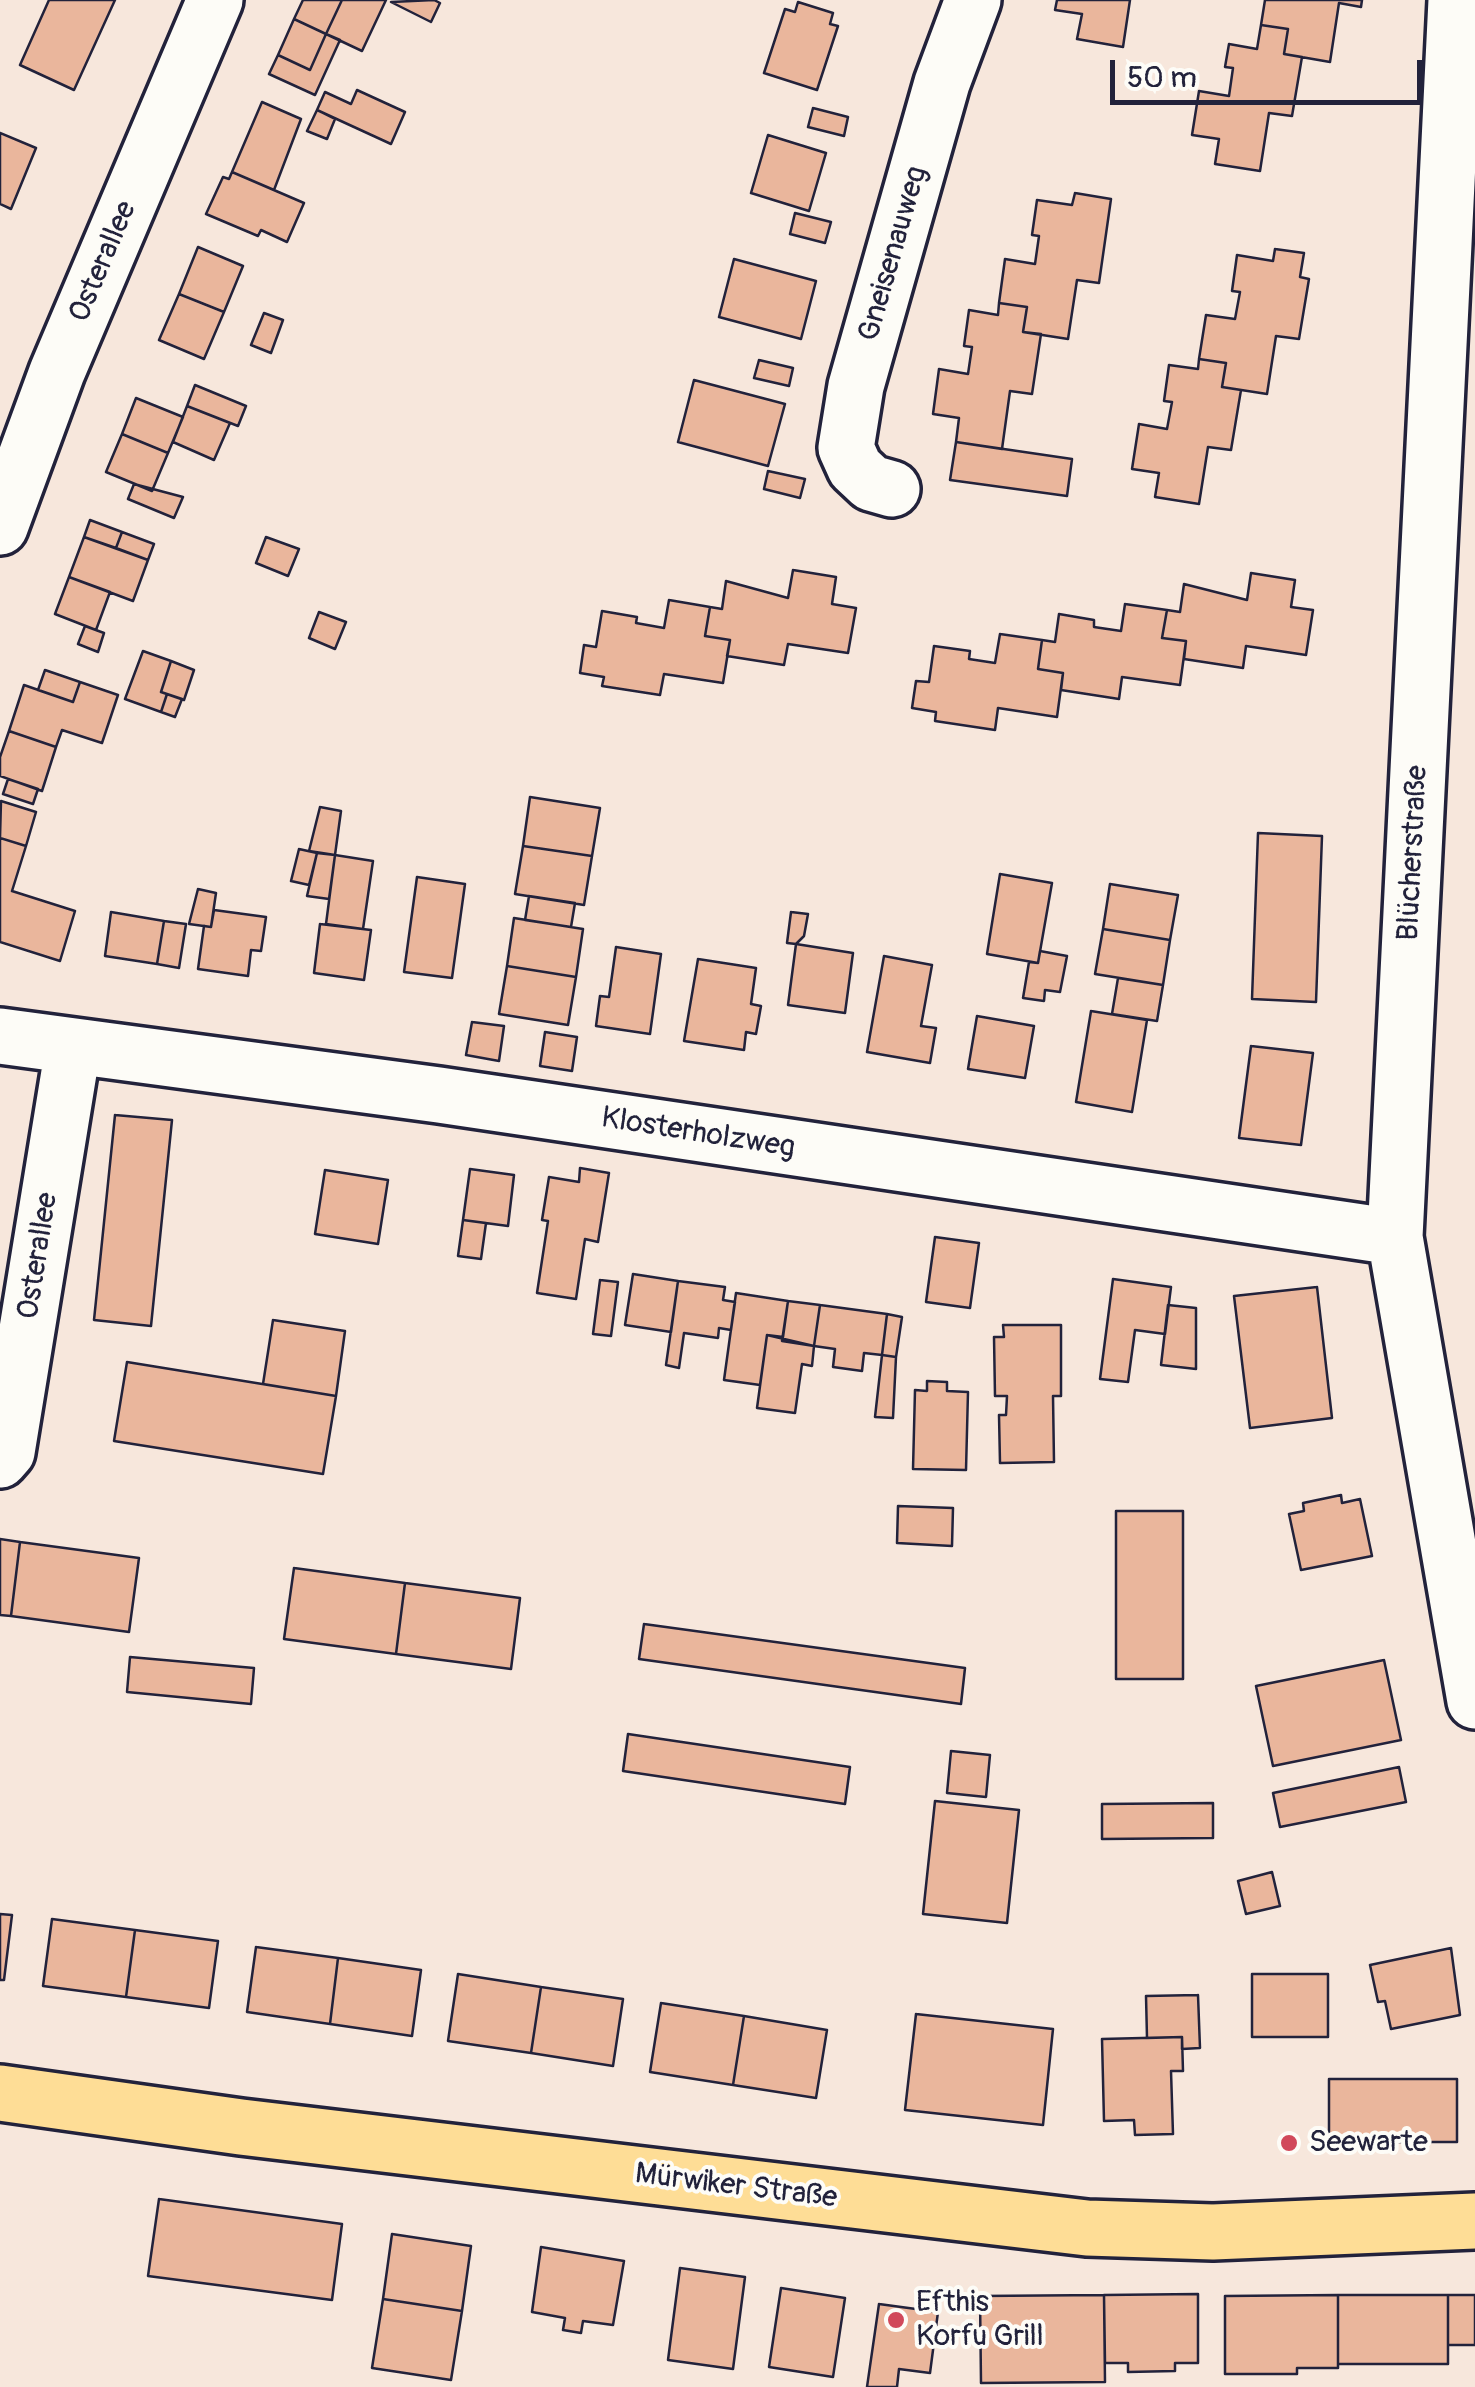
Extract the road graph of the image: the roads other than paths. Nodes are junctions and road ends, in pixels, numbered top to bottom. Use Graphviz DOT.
graph roads {
  1 [pos="215,0"];
  2 [pos="972,0"];
  3 [pos="1456,0"];
  4 [pos="1464,60"];
  5 [pos="892,489"];
  6 [pos="0,527"];
  7 [pos="0,1036"];
  8 [pos="73,1048"];
  9 [pos="1395,1237"];
  10 [pos="0,1460"];
  11 [pos="1466,1600"];
  12 [pos="1475,1701"];
  13 [pos="0,2092"];
  14 [pos="1475,2221"];
  1 -- 6 [label="street, Osterallee"];
  2 -- 5 [label="street, Gneisenauweg"];
  3 -- 4 [label="street, Blücherstraße"];
  4 -- 9 [label="street, Blücherstraße"];
  7 -- 8 [label="street, Klosterholzweg"];
  8 -- 9 [label="street, Klosterholzweg"];
  8 -- 10 [label="street, Osterallee"];
  9 -- 11 [label="street, Blücherstraße"];
  11 -- 12 [label="street, Blücherstraße"];
  13 -- 14 [label="main road, Mürwiker Straße"];
}
